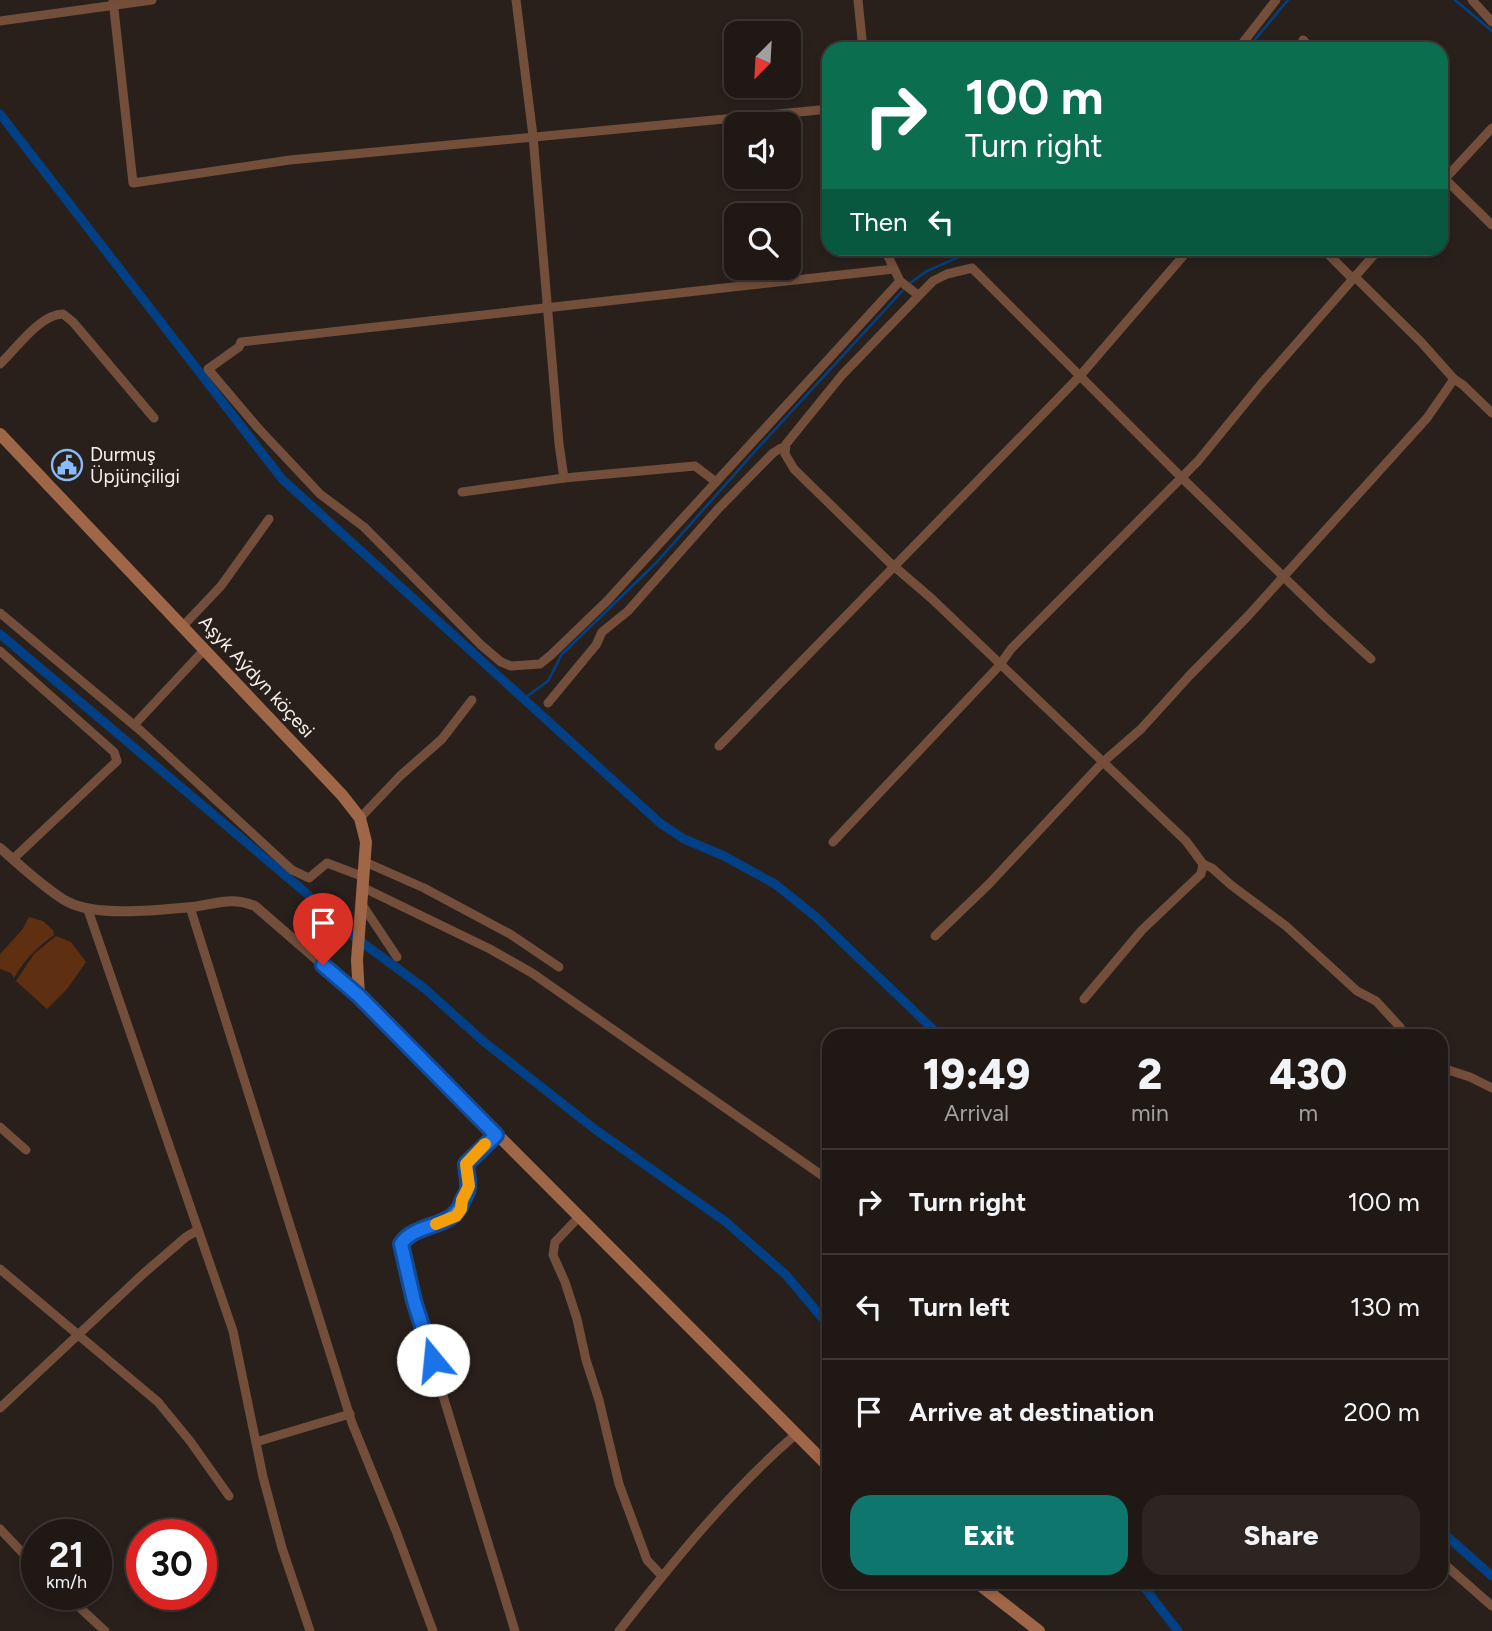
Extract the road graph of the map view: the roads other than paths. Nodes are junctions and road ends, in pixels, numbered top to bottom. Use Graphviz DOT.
graph roads {
  1 [pos="152,0"];
  2 [pos="516,0"];
  3 [pos="858,0"];
  4 [pos="1276,0"];
  5 [pos="1472,0"];
  6 [pos="114,2"];
  7 [pos="0,21"];
  8 [pos="1492,22"];
  9 [pos="862,42"];
  10 [pos="1243,42"];
  11 [pos="822,110"];
  12 [pos="1492,128"];
  13 [pos="533,136"];
  14 [pos="1448,174"];
  15 [pos="1448,184"];
  16 [pos="1492,225"];
  17 [pos="888,256"];
  18 [pos="1183,256"];
  19 [pos="1331,256"];
  20 [pos="1373,256"];
  21 [pos="894,269"];
  22 [pos="1353,277"];
  23 [pos="901,282"];
  24 [pos="916,294"];
  25 [pos="549,307"];
  26 [pos="0,364"];
  27 [pos="1079,377"];
  28 [pos="1454,379"];
  29 [pos="1492,413"];
  30 [pos="154,418"];
  31 [pos="0,434"];
  32 [pos="785,449"];
  33 [pos="564,478"];
  34 [pos="1182,478"];
  35 [pos="716,482"];
  36 [pos="462,492"];
  37 [pos="269,519"];
  38 [pos="895,567"];
  39 [pos="1283,576"];
  40 [pos="0,613"];
  41 [pos="183,626"];
  42 [pos="205,649"];
  43 [pos="0,651"];
  44 [pos="1371,659"];
  45 [pos="1000,664"];
  46 [pos="472,700"];
  47 [pos="548,703"];
  48 [pos="134,725"];
  49 [pos="719,746"];
  50 [pos="1102,763"];
  51 [pos="360,818"];
  52 [pos="833,842"];
  53 [pos="0,848"];
  54 [pos="13,859"];
  55 [pos="365,862"];
  56 [pos="1203,864"];
  57 [pos="364,883"];
  58 [pos="190,907"];
  59 [pos="361,908"];
  60 [pos="88,910"];
  61 [pos="935,936"];
  62 [pos="397,957"];
  63 [pos="559,967"];
  64 [pos="359,996"];
  65 [pos="1084,999"];
  66 [pos="1401,1029"];
  67 [pos="1448,1070"];
  68 [pos="1492,1088"];
  69 [pos="0,1127"];
  70 [pos="496,1135"];
  71 [pos="26,1150"];
  72 [pos="822,1175"];
  73 [pos="578,1217"];
  74 [pos="198,1230"];
  75 [pos="0,1269"];
  76 [pos="79,1334"];
  77 [pos="0,1408"];
  78 [pos="350,1414"];
  79 [pos="795,1435"];
  80 [pos="256,1442"];
  81 [pos="822,1460"];
  82 [pos="229,1496"];
  83 [pos="0,1529"];
  84 [pos="21,1552"];
  85 [pos="1448,1567"];
  86 [pos="662,1576"];
  87 [pos="985,1589"];
  88 [pos="1492,1606"];
  89 [pos="82,1610"];
  90 [pos="105,1631"];
  91 [pos="310,1631"];
  92 [pos="433,1631"];
  93 [pos="515,1631"];
  94 [pos="619,1631"];
  95 [pos="1038,1631"];
  1 -- 6 [label="street"];
  2 -- 13 [label="street"];
  3 -- 9 [label="street"];
  4 -- 10 [label="street"];
  5 -- 8 [label="street"];
  6 -- 7 [label="street"];
  6 -- 13 [label="street"];
  11 -- 13 [label="street"];
  12 -- 14 [label="street"];
  13 -- 25 [label="street"];
  15 -- 16 [label="street"];
  17 -- 21 [label="street"];
  18 -- 27 [label="street"];
  19 -- 22 [label="street"];
  20 -- 22 [label="street"];
  21 -- 23 [label="street"];
  21 -- 25 [label="street"];
  22 -- 28 [label="street"];
  22 -- 34 [label="street"];
  23 -- 24 [label="street"];
  23 -- 35 [label="street"];
  24 -- 27 [label="street"];
  24 -- 32 [label="street"];
  25 -- 33 [label="street"];
  25 -- 35 [label="street"];
  26 -- 30 [label="street"];
  27 -- 34 [label="street"];
  27 -- 38 [label="street"];
  28 -- 29 [label="street"];
  28 -- 39 [label="street"];
  31 -- 41 [label="main road, Aşyk Aýdyn köçesi"];
  32 -- 38 [label="street"];
  32 -- 47 [label="street"];
  33 -- 35 [label="street"];
  33 -- 36 [label="street"];
  34 -- 39 [label="street"];
  34 -- 45 [label="street"];
  37 -- 41 [label="street"];
  38 -- 45 [label="street"];
  38 -- 49 [label="street"];
  39 -- 44 [label="street"];
  39 -- 50 [label="street"];
  40 -- 48 [label="street"];
  41 -- 42 [label="main road, Aşyk Aýdyn köçesi"];
  42 -- 48 [label="street"];
  42 -- 51 [label="main road, Aşyk Aýdyn köçesi"];
  43 -- 54 [label="street"];
  45 -- 50 [label="street"];
  45 -- 52 [label="street"];
  46 -- 51 [label="street"];
  48 -- 57 [label="street"];
  50 -- 56 [label="street"];
  50 -- 61 [label="street"];
  51 -- 55 [label="main road, Aşyk Aýdyn köçesi"];
  53 -- 54 [label="street"];
  54 -- 60 [label="street"];
  55 -- 57 [label="main road, Aşyk Aýdyn köçesi"];
  55 -- 63 [label="street"];
  56 -- 65 [label="street"];
  56 -- 66 [label="street"];
  57 -- 59 [label="main road, Aşyk Aýdyn köçesi"];
  57 -- 72 [label="street"];
  58 -- 60 [label="street"];
  58 -- 64 [label="street"];
  58 -- 78 [label="street"];
  59 -- 62 [label="street"];
  59 -- 64 [label="main road, Aşyk Aýdyn köçesi"];
  60 -- 74 [label="street"];
  64 -- 70 [label="main road"];
  67 -- 68 [label="street"];
  69 -- 71 [label="street"];
  70 -- 73 [label="main road"];
  70 -- 93 [label="street"];
  73 -- 79 [label="main road"];
  73 -- 86 [label="street"];
  74 -- 76 [label="street"];
  74 -- 80 [label="street"];
  75 -- 76 [label="street"];
  76 -- 77 [label="street"];
  76 -- 82 [label="street"];
  78 -- 80 [label="street"];
  78 -- 92 [label="street"];
  79 -- 81 [label="main road"];
  79 -- 86 [label="street"];
  80 -- 91 [label="street"];
  83 -- 84 [label="street"];
  85 -- 88 [label="street"];
  86 -- 94 [label="street"];
  87 -- 95 [label="main road"];
  89 -- 90 [label="street"];
}
